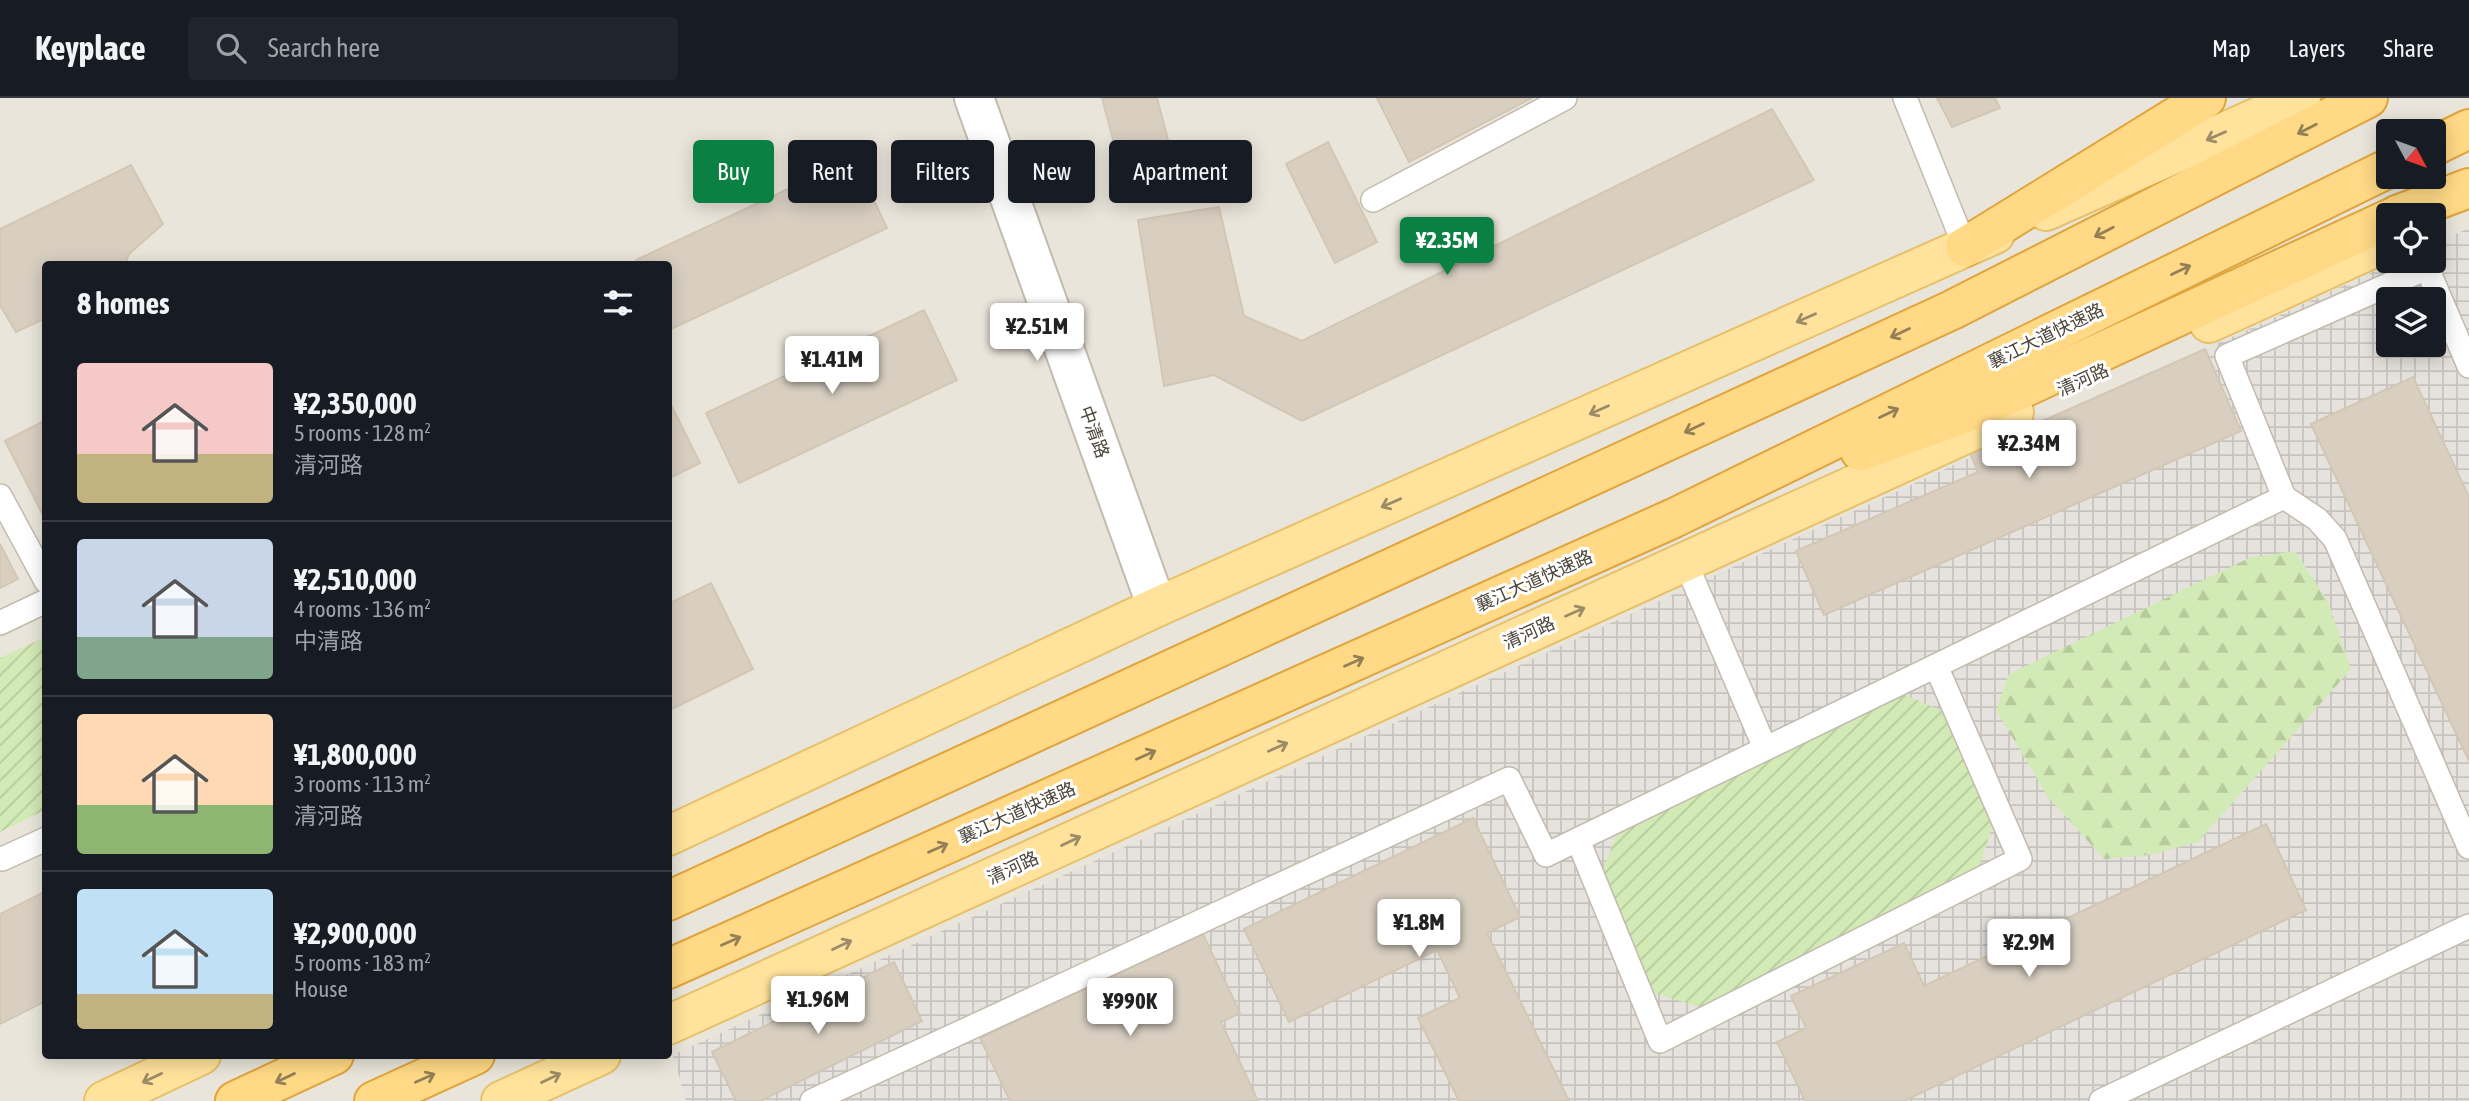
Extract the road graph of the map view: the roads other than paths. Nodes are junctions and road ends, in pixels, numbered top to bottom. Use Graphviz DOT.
graph roads {
  1 [pos="974,98"];
  2 [pos="1565,98"];
  3 [pos="1905,98"];
  4 [pos="2206,98"];
  5 [pos="2301,98"];
  6 [pos="2368,98"];
  7 [pos="2469,129"];
  8 [pos="2446,140"];
  9 [pos="2376,175"];
  10 [pos="2469,188"];
  11 [pos="1373,200"];
  12 [pos="2429,203"];
  13 [pos="2469,204"];
  14 [pos="2446,215"];
  15 [pos="2376,225"];
  16 [pos="1965,247"];
  17 [pos="2376,247"];
  18 [pos="2469,366"];
  19 [pos="0,496"];
  20 [pos="2284,497"];
  21 [pos="1674,519"];
  22 [pos="1685,561"];
  23 [pos="42,574"];
  24 [pos="42,603"];
  25 [pos="1157,607"];
  26 [pos="0,624"];
  27 [pos="1936,666"];
  28 [pos="1765,748"];
  29 [pos="672,834"];
  30 [pos="1578,840"];
  31 [pos="42,841"];
  32 [pos="2469,847"];
  33 [pos="2,859"];
  34 [pos="672,899"];
  35 [pos="2469,926"];
  36 [pos="672,967"];
  37 [pos="672,1023"];
  38 [pos="193,1059"];
  39 [pos="325,1059"];
  40 [pos="466,1059"];
  41 [pos="592,1059"];
  42 [pos="104,1101"];
  43 [pos="235,1101"];
  44 [pos="374,1101"];
  45 [pos="501,1101"];
  46 [pos="812,1101"];
  47 [pos="2101,1101"];
  1 -- 25 [label="street, 中清路"];
  2 -- 11 [label="lane"];
  3 -- 16 [label="lane"];
  4 -- 16 [label="highway"];
  5 -- 16 [label="main road, one-way"];
  6 -- 34 [label="highway, one-way"];
  7 -- 8 [label="highway"];
  21 -- 9 [label="highway, 襄江大道快速路, one-way"];
  10 -- 12 [label="highway"];
  13 -- 14 [label="main road"];
  15 -- 21 [label="highway"];
  16 -- 25 [label="main road, one-way"];
  17 -- 22 [label="main road, 清河路"];
  18 -- 20 [label="lane"];
  19 -- 23 [label="lane"];
  20 -- 27 [label="lane"];
  20 -- 32 [label="lane"];
  36 -- 21 [label="highway, 襄江大道快速路, one-way"];
  22 -- 28 [label="lane"];
  37 -- 22 [label="main road, 清河路, one-way"];
  24 -- 26 [label="lane"];
  25 -- 29 [label="main road"];
  27 -- 28 [label="lane"];
  27 -- 30 [label="lane"];
  28 -- 30 [label="lane"];
  30 -- 46 [label="lane"];
  31 -- 33 [label="lane"];
  35 -- 47 [label="lane"];
  38 -- 42 [label="main road, one-way"];
  39 -- 43 [label="highway, one-way"];
  44 -- 40 [label="highway, one-way"];
  45 -- 41 [label="main road, one-way"];
}
